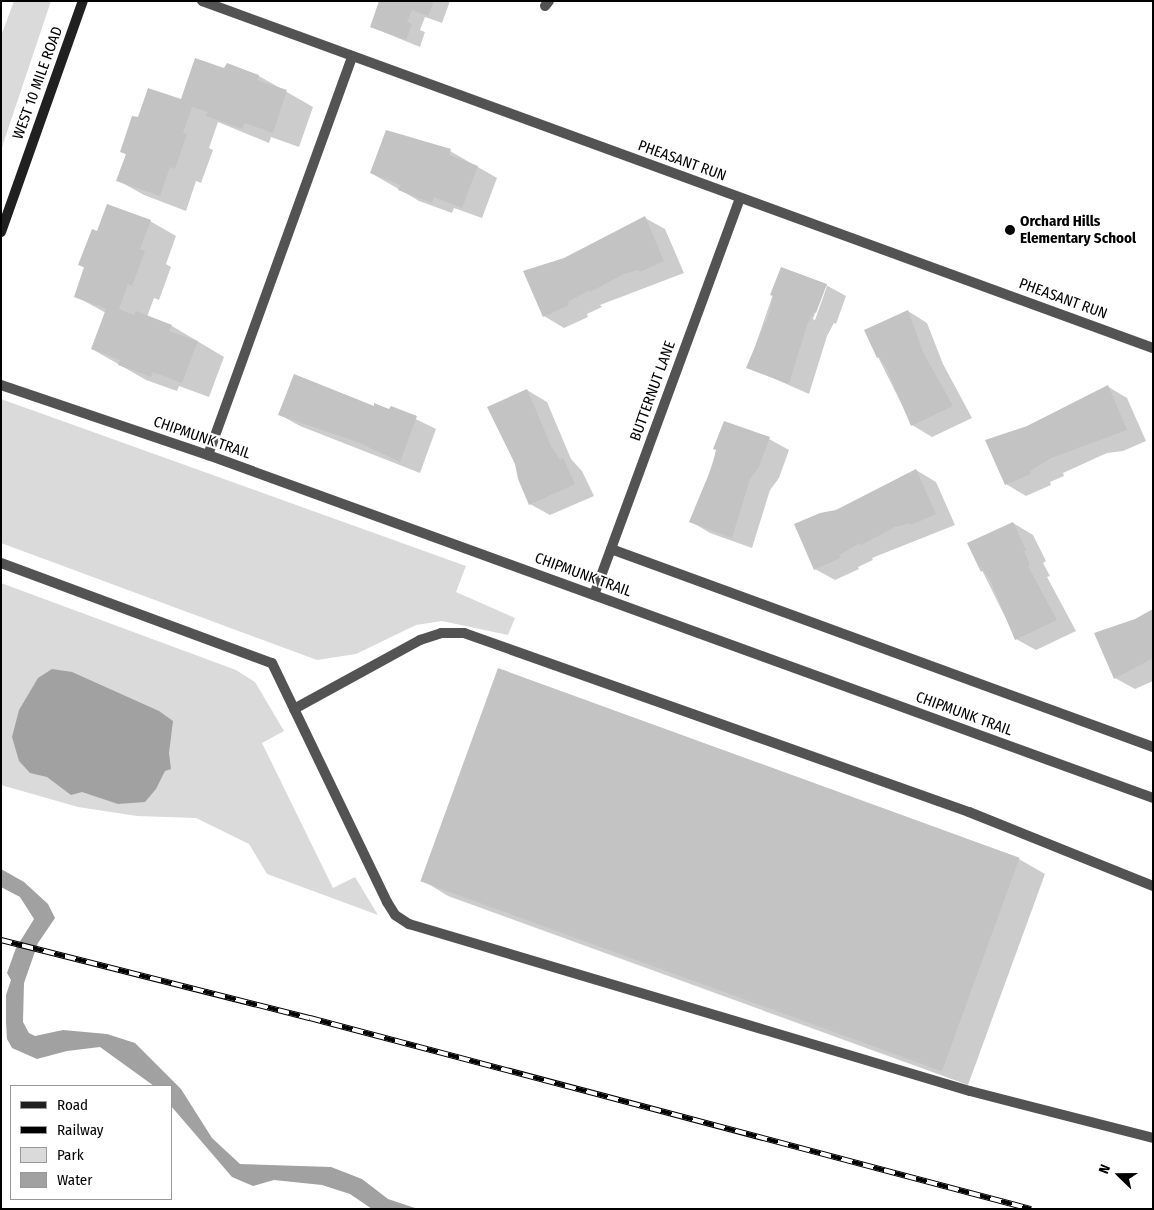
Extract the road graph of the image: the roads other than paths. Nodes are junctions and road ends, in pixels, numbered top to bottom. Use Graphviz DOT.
graph roads {
  1 [pos="83,1"];
  2 [pos="202,1"];
  3 [pos="352,57"];
  4 [pos="740,198"];
  5 [pos="1,232"];
  6 [pos="1153,348"];
  7 [pos="1,385"];
  8 [pos="208,455"];
  9 [pos="611,549"];
  10 [pos="1,563"];
  11 [pos="594,595"];
  12 [pos="294,709"];
  13 [pos="1153,747"];
  14 [pos="1153,798"];
  15 [pos="1153,886"];
  16 [pos="1153,1138"];
  1 -- 5 [label="main road, WEST 10 MILE ROAD"];
  2 -- 3 [label="street, PHEASANT RUN"];
  3 -- 4 [label="street, PHEASANT RUN"];
  3 -- 8 [label="street"];
  4 -- 6 [label="street, PHEASANT RUN"];
  4 -- 9 [label="street, BUTTERNUT LANE"];
  7 -- 8 [label="street, CHIPMUNK TRAIL"];
  8 -- 11 [label="street, CHIPMUNK TRAIL"];
  9 -- 11 [label="street, BUTTERNUT LANE"];
  9 -- 13 [label="street"];
  10 -- 12 [label="street"];
  11 -- 14 [label="street, CHIPMUNK TRAIL"];
  12 -- 15 [label="street"];
  12 -- 16 [label="street"];
}
